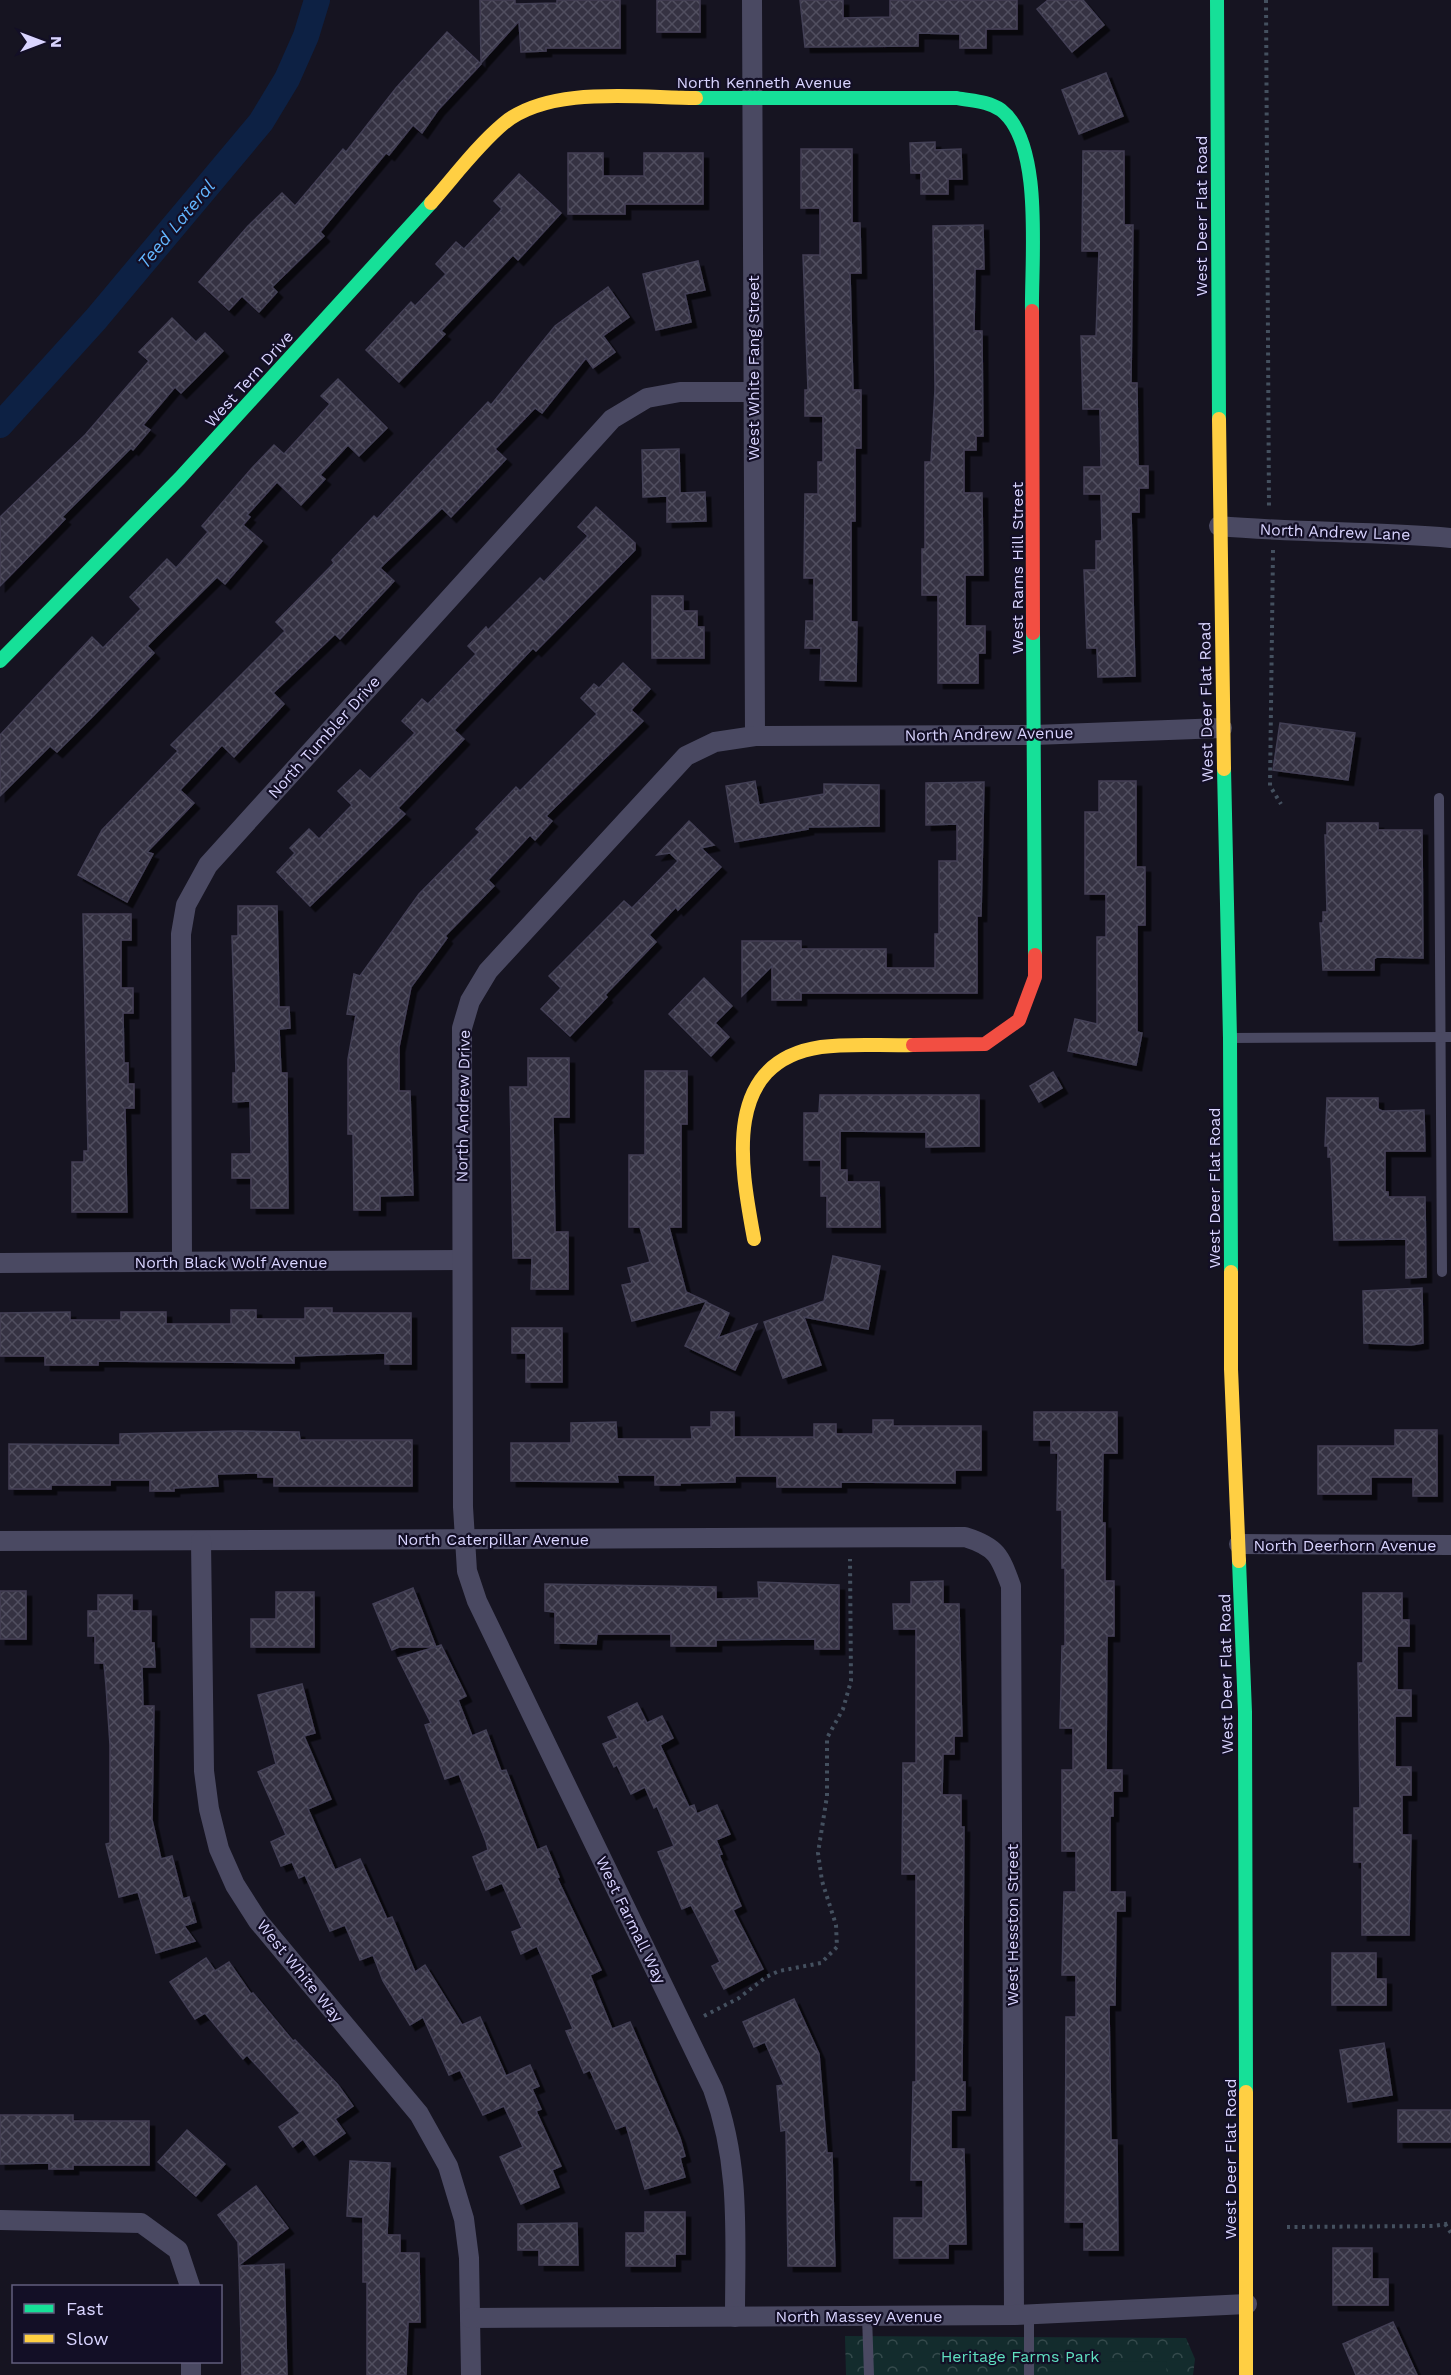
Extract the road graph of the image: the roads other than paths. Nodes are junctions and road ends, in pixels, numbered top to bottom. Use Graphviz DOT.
graph roads {
  1 [pos="752,0"];
  2 [pos="1217,0"];
  3 [pos="752,98"];
  4 [pos="516,114"];
  5 [pos="1010,118"];
  6 [pos="753,392"];
  7 [pos="1220,526"];
  8 [pos="1451,538"];
  9 [pos="0,661"];
  10 [pos="1222,728"];
  11 [pos="1034,735"];
  12 [pos="755,736"];
  13 [pos="1439,798"];
  14 [pos="1445,1037"];
  15 [pos="1230,1038"];
  16 [pos="754,1239"];
  17 [pos="462,1260"];
  18 [pos="183,1262"];
  19 [pos="0,1263"];
  20 [pos="1442,1272"];
  21 [pos="464,1539"];
  22 [pos="0,1541"];
  23 [pos="201,1541"];
  24 [pos="985,1543"];
  25 [pos="1239,1544"];
  26 [pos="1451,1545"];
  27 [pos="0,2220"];
  28 [pos="190,2285"];
  29 [pos="1247,2304"];
  30 [pos="1022,2315"];
  31 [pos="867,2316"];
  32 [pos="735,2317"];
  33 [pos="470,2318"];
  34 [pos="471,2375"];
  35 [pos="869,2375"];
  36 [pos="1029,2375"];
  37 [pos="1246,2375"];
  1 -- 3 [label="street, West White Fang Street"];
  2 -- 7 [label="street, West Deer Flat Road"];
  3 -- 4 [label="street, North Kenneth Avenue"];
  3 -- 5 [label="street, North Kenneth Avenue"];
  3 -- 6 [label="street, West White Fang Street"];
  4 -- 9 [label="street, West Tern Drive"];
  5 -- 11 [label="street, West Rams Hill Street"];
  6 -- 12 [label="street, West White Fang Street"];
  6 -- 18 [label="street, North Tumbler Drive"];
  7 -- 8 [label="street, North Andrew Lane"];
  7 -- 10 [label="street, West Deer Flat Road"];
  10 -- 11 [label="street, North Andrew Avenue"];
  10 -- 15 [label="street, West Deer Flat Road"];
  11 -- 12 [label="street, North Andrew Avenue"];
  11 -- 16 [label="street, West Rams Hill Street"];
  12 -- 17 [label="street, North Andrew Drive"];
  13 -- 14 [label="lane"];
  14 -- 15 [label="lane"];
  14 -- 20 [label="lane"];
  15 -- 25 [label="street, West Deer Flat Road"];
  17 -- 18 [label="street, North Black Wolf Avenue"];
  17 -- 21 [label="street, North Andrew Drive"];
  18 -- 19 [label="street, North Black Wolf Avenue"];
  21 -- 23 [label="street, North Caterpillar Avenue"];
  21 -- 24 [label="street, North Caterpillar Avenue"];
  21 -- 32 [label="street, West Farmall Way"];
  22 -- 23 [label="street, North Caterpillar Avenue"];
  23 -- 33 [label="street, West White Way"];
  24 -- 30 [label="street, West Hesston Street"];
  25 -- 26 [label="street, North Deerhorn Avenue"];
  25 -- 29 [label="street, West Deer Flat Road"];
  27 -- 28 [label="street"];
  29 -- 30 [label="street, North Massey Avenue"];
  29 -- 37 [label="street, West Deer Flat Road"];
  30 -- 31 [label="street, North Massey Avenue"];
  30 -- 36 [label="lane"];
  31 -- 32 [label="street, North Massey Avenue"];
  31 -- 35 [label="lane"];
  32 -- 33 [label="street, North Massey Avenue"];
  33 -- 34 [label="street, West White Way"];
}
